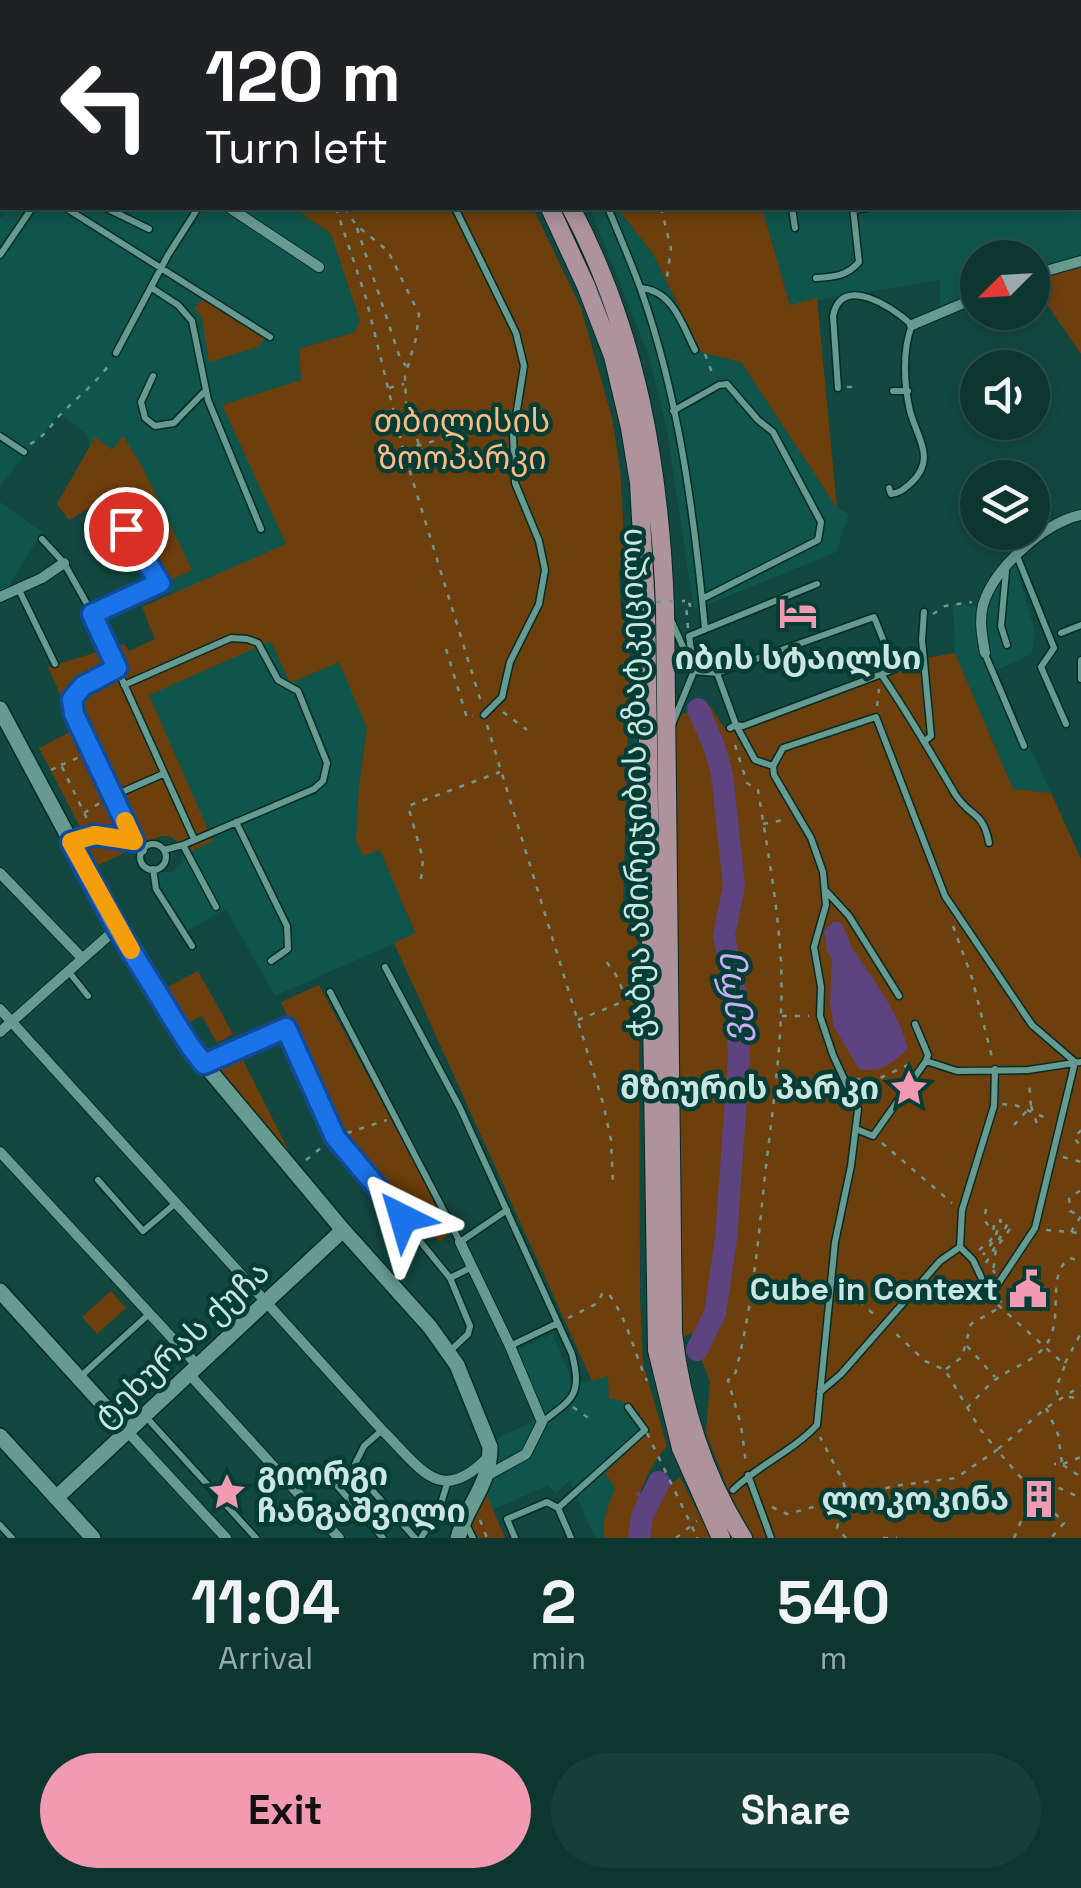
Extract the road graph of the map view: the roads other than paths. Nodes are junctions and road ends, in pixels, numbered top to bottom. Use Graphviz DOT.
graph roads {
  1 [pos="31,210"];
  2 [pos="69,210"];
  3 [pos="110,210"];
  4 [pos="197,210"];
  5 [pos="233,210"];
  6 [pos="456,210"];
  7 [pos="551,210"];
  8 [pos="571,210"];
  9 [pos="609,210"];
  10 [pos="792,210"];
  11 [pos="853,210"];
  12 [pos="148,228"];
  13 [pos="795,228"];
  14 [pos="0,256"];
  15 [pos="1081,261"];
  16 [pos="318,267"];
  17 [pos="162,268"];
  18 [pos="1050,270"];
  19 [pos="816,278"];
  20 [pos="152,288"];
  21 [pos="641,288"];
  22 [pos="960,305"];
  23 [pos="912,326"];
  24 [pos="270,337"];
  25 [pos="695,350"];
  26 [pos="116,353"];
  27 [pos="153,376"];
  28 [pos="838,388"];
  29 [pos="207,390"];
  30 [pos="908,390"];
  31 [pos="894,392"];
  32 [pos="673,411"];
  33 [pos="0,436"];
  34 [pos="26,448"];
  35 [pos="889,488"];
  36 [pos="109,502"];
  37 [pos="1081,514"];
  38 [pos="261,528"];
  39 [pos="42,539"];
  40 [pos="1016,555"];
  41 [pos="64,564"];
  42 [pos="1008,565"];
  43 [pos="817,584"];
  44 [pos="19,590"];
  45 [pos="0,597"];
  46 [pos="702,599"];
  47 [pos="665,608"];
  48 [pos="924,612"];
  49 [pos="92,614"];
  50 [pos="1081,625"];
  51 [pos="705,628"];
  52 [pos="1061,633"];
  53 [pos="1007,645"];
  54 [pos="985,652"];
  55 [pos="1081,660"];
  56 [pos="55,664"];
  57 [pos="117,668"];
  58 [pos="694,671"];
  59 [pos="717,673"];
  60 [pos="881,674"];
  61 [pos="1081,679"];
  62 [pos="124,685"];
  63 [pos="0,710"];
  64 [pos="484,715"];
  65 [pos="1066,724"];
  66 [pos="733,726"];
  67 [pos="667,732"];
  68 [pos="926,740"];
  69 [pos="1024,746"];
  70 [pos="773,766"];
  71 [pos="163,774"];
  72 [pos="113,796"];
  73 [pos="236,822"];
  74 [pos="194,840"];
  75 [pos="71,842"];
  76 [pos="989,843"];
  77 [pos="183,845"];
  78 [pos="138,846"];
  79 [pos="164,850"];
  80 [pos="153,870"];
  81 [pos="0,872"];
  82 [pos="826,892"];
  83 [pos="216,907"];
  84 [pos="117,928"];
  85 [pos="192,946"];
  86 [pos="82,958"];
  87 [pos="271,961"];
  88 [pos="386,967"];
  89 [pos="68,971"];
  90 [pos="330,992"];
  91 [pos="88,996"];
  92 [pos="898,996"];
  93 [pos="0,1010"];
  94 [pos="11,1022"];
  95 [pos="916,1024"];
  96 [pos="0,1032"];
  97 [pos="927,1058"];
  98 [pos="1078,1062"];
  99 [pos="204,1064"];
  100 [pos="995,1069"];
  101 [pos="856,1129"];
  102 [pos="0,1152"];
  103 [pos="98,1180"];
  104 [pos="176,1203"];
  105 [pos="507,1210"];
  106 [pos="343,1230"];
  107 [pos="460,1242"];
  108 [pos="960,1248"];
  109 [pos="472,1266"];
  110 [pos="450,1278"];
  111 [pos="0,1290"];
  112 [pos="266,1302"];
  113 [pos="149,1314"];
  114 [pos="558,1323"];
  115 [pos="510,1346"];
  116 [pos="448,1353"];
  117 [pos="193,1370"];
  118 [pos="80,1377"];
  119 [pos="820,1392"];
  120 [pos="628,1408"];
  121 [pos="144,1416"];
  122 [pos="542,1422"];
  123 [pos="382,1430"];
  124 [pos="127,1432"];
  125 [pos="0,1436"];
  126 [pos="490,1455"];
  127 [pos="357,1467"];
  128 [pos="488,1475"];
  129 [pos="748,1475"];
  130 [pos="447,1484"];
  131 [pos="733,1490"];
  132 [pos="56,1498"];
  133 [pos="558,1508"];
  134 [pos="463,1519"];
  135 [pos="0,1525"];
  136 [pos="713,1535"];
  137 [pos="12,1538"];
  138 [pos="93,1538"];
  139 [pos="226,1538"];
  140 [pos="256,1538"];
  141 [pos="338,1538"];
  142 [pos="382,1538"];
  143 [pos="418,1538"];
  144 [pos="458,1538"];
  145 [pos="473,1538"];
  146 [pos="515,1538"];
  147 [pos="571,1538"];
  148 [pos="743,1538"];
  149 [pos="771,1538"];
  1 -- 14 [label="lane"];
  2 -- 17 [label="lane"];
  3 -- 12 [label="lane"];
  4 -- 17 [label="lane"];
  5 -- 16 [label="street"];
  6 -- 64 [label="lane"];
  7 -- 136 [label="main road, ჭაბუა ამირეჯიბის გზატკეცილი"];
  8 -- 47 [label="main road, ჭაბუა ამირეჯიბის გზატკეცილი"];
  9 -- 21 [label="lane"];
  10 -- 13 [label="lane"];
  11 -- 19 [label="lane"];
  15 -- 18 [label="street"];
  17 -- 20 [label="lane"];
  17 -- 24 [label="lane"];
  20 -- 26 [label="lane"];
  20 -- 29 [label="lane"];
  21 -- 25 [label="lane"];
  21 -- 32 [label="lane"];
  22 -- 23 [label="street"];
  23 -- 28 [label="lane"];
  23 -- 30 [label="lane"];
  27 -- 29 [label="lane"];
  29 -- 38 [label="lane"];
  30 -- 31 [label="lane"];
  30 -- 35 [label="lane"];
  32 -- 46 [label="lane"];
  32 -- 46 [label="lane"];
  33 -- 34 [label="lane"];
  36 -- 49 [label="lane"];
  37 -- 40 [label="street"];
  39 -- 41 [label="lane"];
  40 -- 42 [label="street"];
  40 -- 65 [label="lane"];
  41 -- 44 [label="street"];
  41 -- 49 [label="lane"];
  42 -- 53 [label="lane"];
  42 -- 54 [label="street"];
  43 -- 51 [label="lane"];
  44 -- 45 [label="street"];
  44 -- 56 [label="lane"];
  46 -- 51 [label="lane"];
  47 -- 58 [label="lane"];
  47 -- 67 [label="main road, ჭაბუა ამირეჯიბის გზატკეცილი"];
  48 -- 68 [label="lane"];
  49 -- 57 [label="lane"];
  50 -- 52 [label="lane"];
  51 -- 58 [label="lane"];
  54 -- 69 [label="lane"];
  55 -- 61 [label="lane"];
  57 -- 62 [label="lane"];
  57 -- 72 [label="lane"];
  58 -- 59 [label="lane"];
  58 -- 67 [label="lane"];
  59 -- 60 [label="lane"];
  59 -- 66 [label="lane"];
  60 -- 66 [label="lane"];
  60 -- 68 [label="lane"];
  62 -- 71 [label="lane"];
  62 -- 73 [label="lane"];
  63 -- 75 [label="street"];
  66 -- 70 [label="lane"];
  67 -- 148 [label="main road, ჭაბუა ამირეჯიბის გზატკეცილი"];
  68 -- 76 [label="lane"];
  70 -- 82 [label="lane"];
  70 -- 98 [label="lane"];
  71 -- 72 [label="lane"];
  71 -- 74 [label="lane"];
  72 -- 78 [label="lane"];
  73 -- 74 [label="lane"];
  73 -- 87 [label="lane"];
  74 -- 77 [label="lane"];
  75 -- 78 [label="street"];
  75 -- 84 [label="street"];
  77 -- 79 [label="lane"];
  77 -- 83 [label="lane"];
  78 -- 79 [label="lane"];
  78 -- 80 [label="lane"];
  79 -- 80 [label="lane"];
  80 -- 85 [label="lane"];
  81 -- 86 [label="street"];
  82 -- 92 [label="lane"];
  82 -- 101 [label="lane"];
  84 -- 86 [label="street"];
  84 -- 99 [label="street"];
  86 -- 89 [label="street"];
  88 -- 105 [label="lane"];
  89 -- 91 [label="lane"];
  89 -- 94 [label="street"];
  90 -- 107 [label="lane"];
  93 -- 94 [label="street"];
  94 -- 96 [label="street"];
  94 -- 104 [label="street"];
  95 -- 97 [label="lane"];
  97 -- 100 [label="lane"];
  97 -- 101 [label="lane"];
  98 -- 100 [label="lane"];
  98 -- 108 [label="lane"];
  99 -- 106 [label="street"];
  99 -- 110 [label="lane"];
  100 -- 108 [label="lane"];
  101 -- 119 [label="lane"];
  102 -- 113 [label="street"];
  103 -- 104 [label="lane"];
  104 -- 112 [label="street"];
  105 -- 107 [label="lane"];
  105 -- 114 [label="lane"];
  106 -- 112 [label="street, ტეხურას ქუჩა"];
  106 -- 116 [label="street"];
  107 -- 109 [label="street"];
  108 -- 119 [label="lane"];
  109 -- 110 [label="lane"];
  109 -- 115 [label="street"];
  110 -- 116 [label="lane"];
  111 -- 118 [label="street"];
  112 -- 117 [label="street, ტეხურას ქუჩა"];
  112 -- 123 [label="street"];
  113 -- 117 [label="street"];
  113 -- 118 [label="lane"];
  114 -- 115 [label="lane"];
  114 -- 122 [label="lane"];
  115 -- 122 [label="street"];
  116 -- 126 [label="street"];
  117 -- 121 [label="street, ტეხურას ქუჩა"];
  117 -- 141 [label="street"];
  118 -- 124 [label="street"];
  119 -- 129 [label="lane"];
  120 -- 133 [label="lane"];
  121 -- 124 [label="street, ტეხურას ქუჩა"];
  121 -- 140 [label="lane"];
  122 -- 128 [label="street"];
  123 -- 127 [label="lane"];
  123 -- 130 [label="street"];
  124 -- 132 [label="street, ტეხურას ქუჩა"];
  124 -- 139 [label="street"];
  125 -- 132 [label="street"];
  126 -- 128 [label="street"];
  126 -- 130 [label="street"];
  127 -- 142 [label="lane"];
  127 -- 143 [label="lane"];
  128 -- 134 [label="street"];
  129 -- 131 [label="lane"];
  129 -- 149 [label="lane"];
  130 -- 143 [label="lane"];
  132 -- 138 [label="street"];
  133 -- 146 [label="lane"];
  133 -- 147 [label="lane"];
  134 -- 144 [label="street"];
  134 -- 145 [label="lane"];
  135 -- 137 [label="lane"];
}
